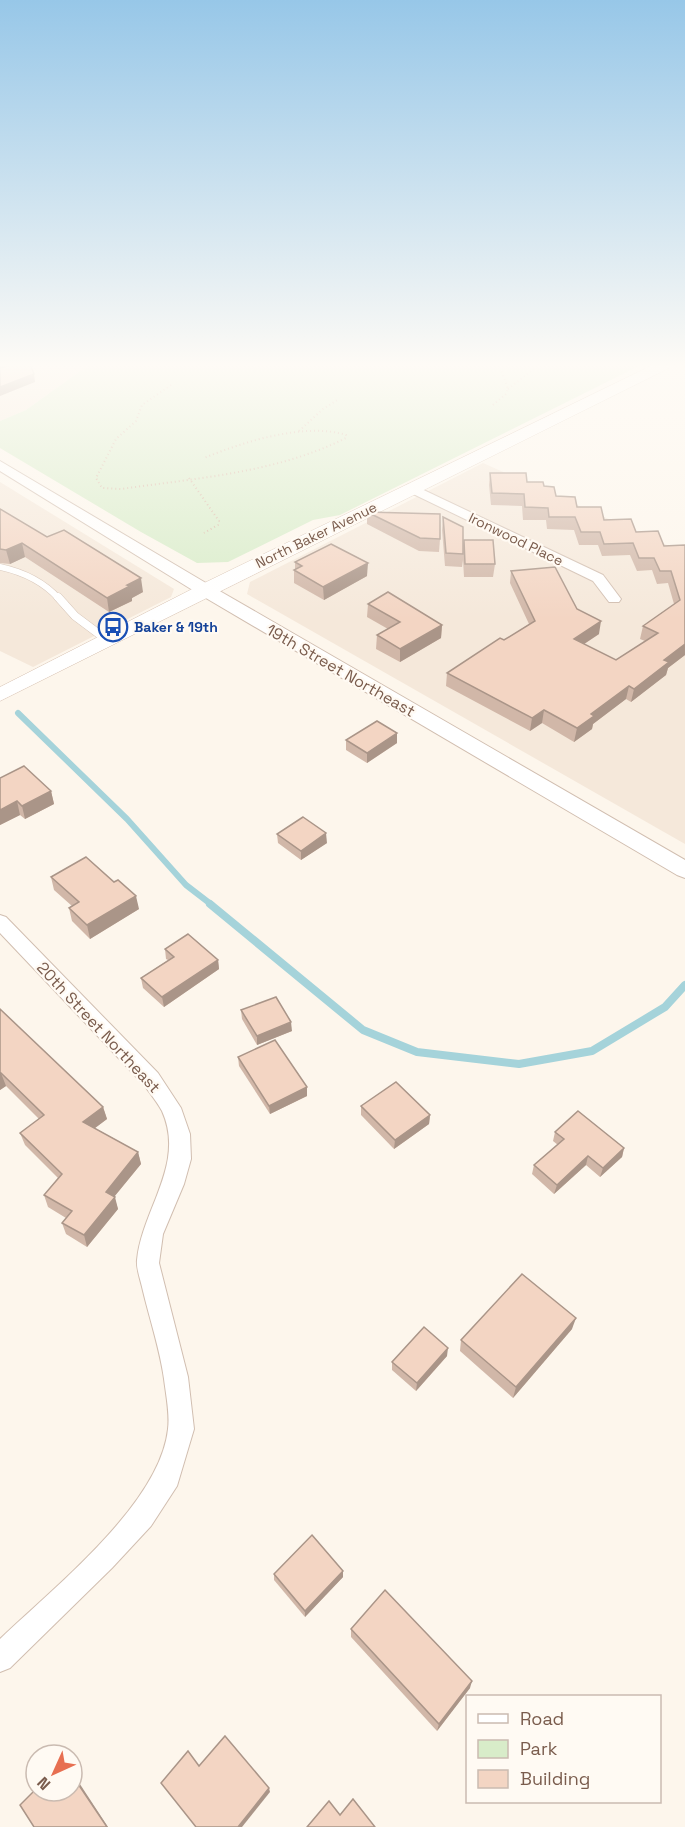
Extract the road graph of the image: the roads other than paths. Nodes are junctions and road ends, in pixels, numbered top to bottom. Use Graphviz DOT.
graph roads {
  1 [pos="491,449"];
  2 [pos="0,465"];
  3 [pos="411,488"];
  4 [pos="0,567"];
  5 [pos="206,590"];
  6 [pos="615,599"];
  7 [pos="107,640"];
  8 [pos="0,695"];
  9 [pos="685,870"];
  10 [pos="0,922"];
  11 [pos="0,1658"];
  1 -- 3 [label="main road, North Baker Avenue"];
  2 -- 5 [label="street, 19th Street Northeast"];
  3 -- 5 [label="main road, North Baker Avenue"];
  3 -- 6 [label="street, Ironwood Place"];
  4 -- 7 [label="lane"];
  5 -- 7 [label="main road, North Baker Avenue"];
  5 -- 9 [label="street, 19th Street Northeast"];
  7 -- 8 [label="main road, North Baker Avenue"];
  10 -- 11 [label="street, 20th Street Northeast"];
}
